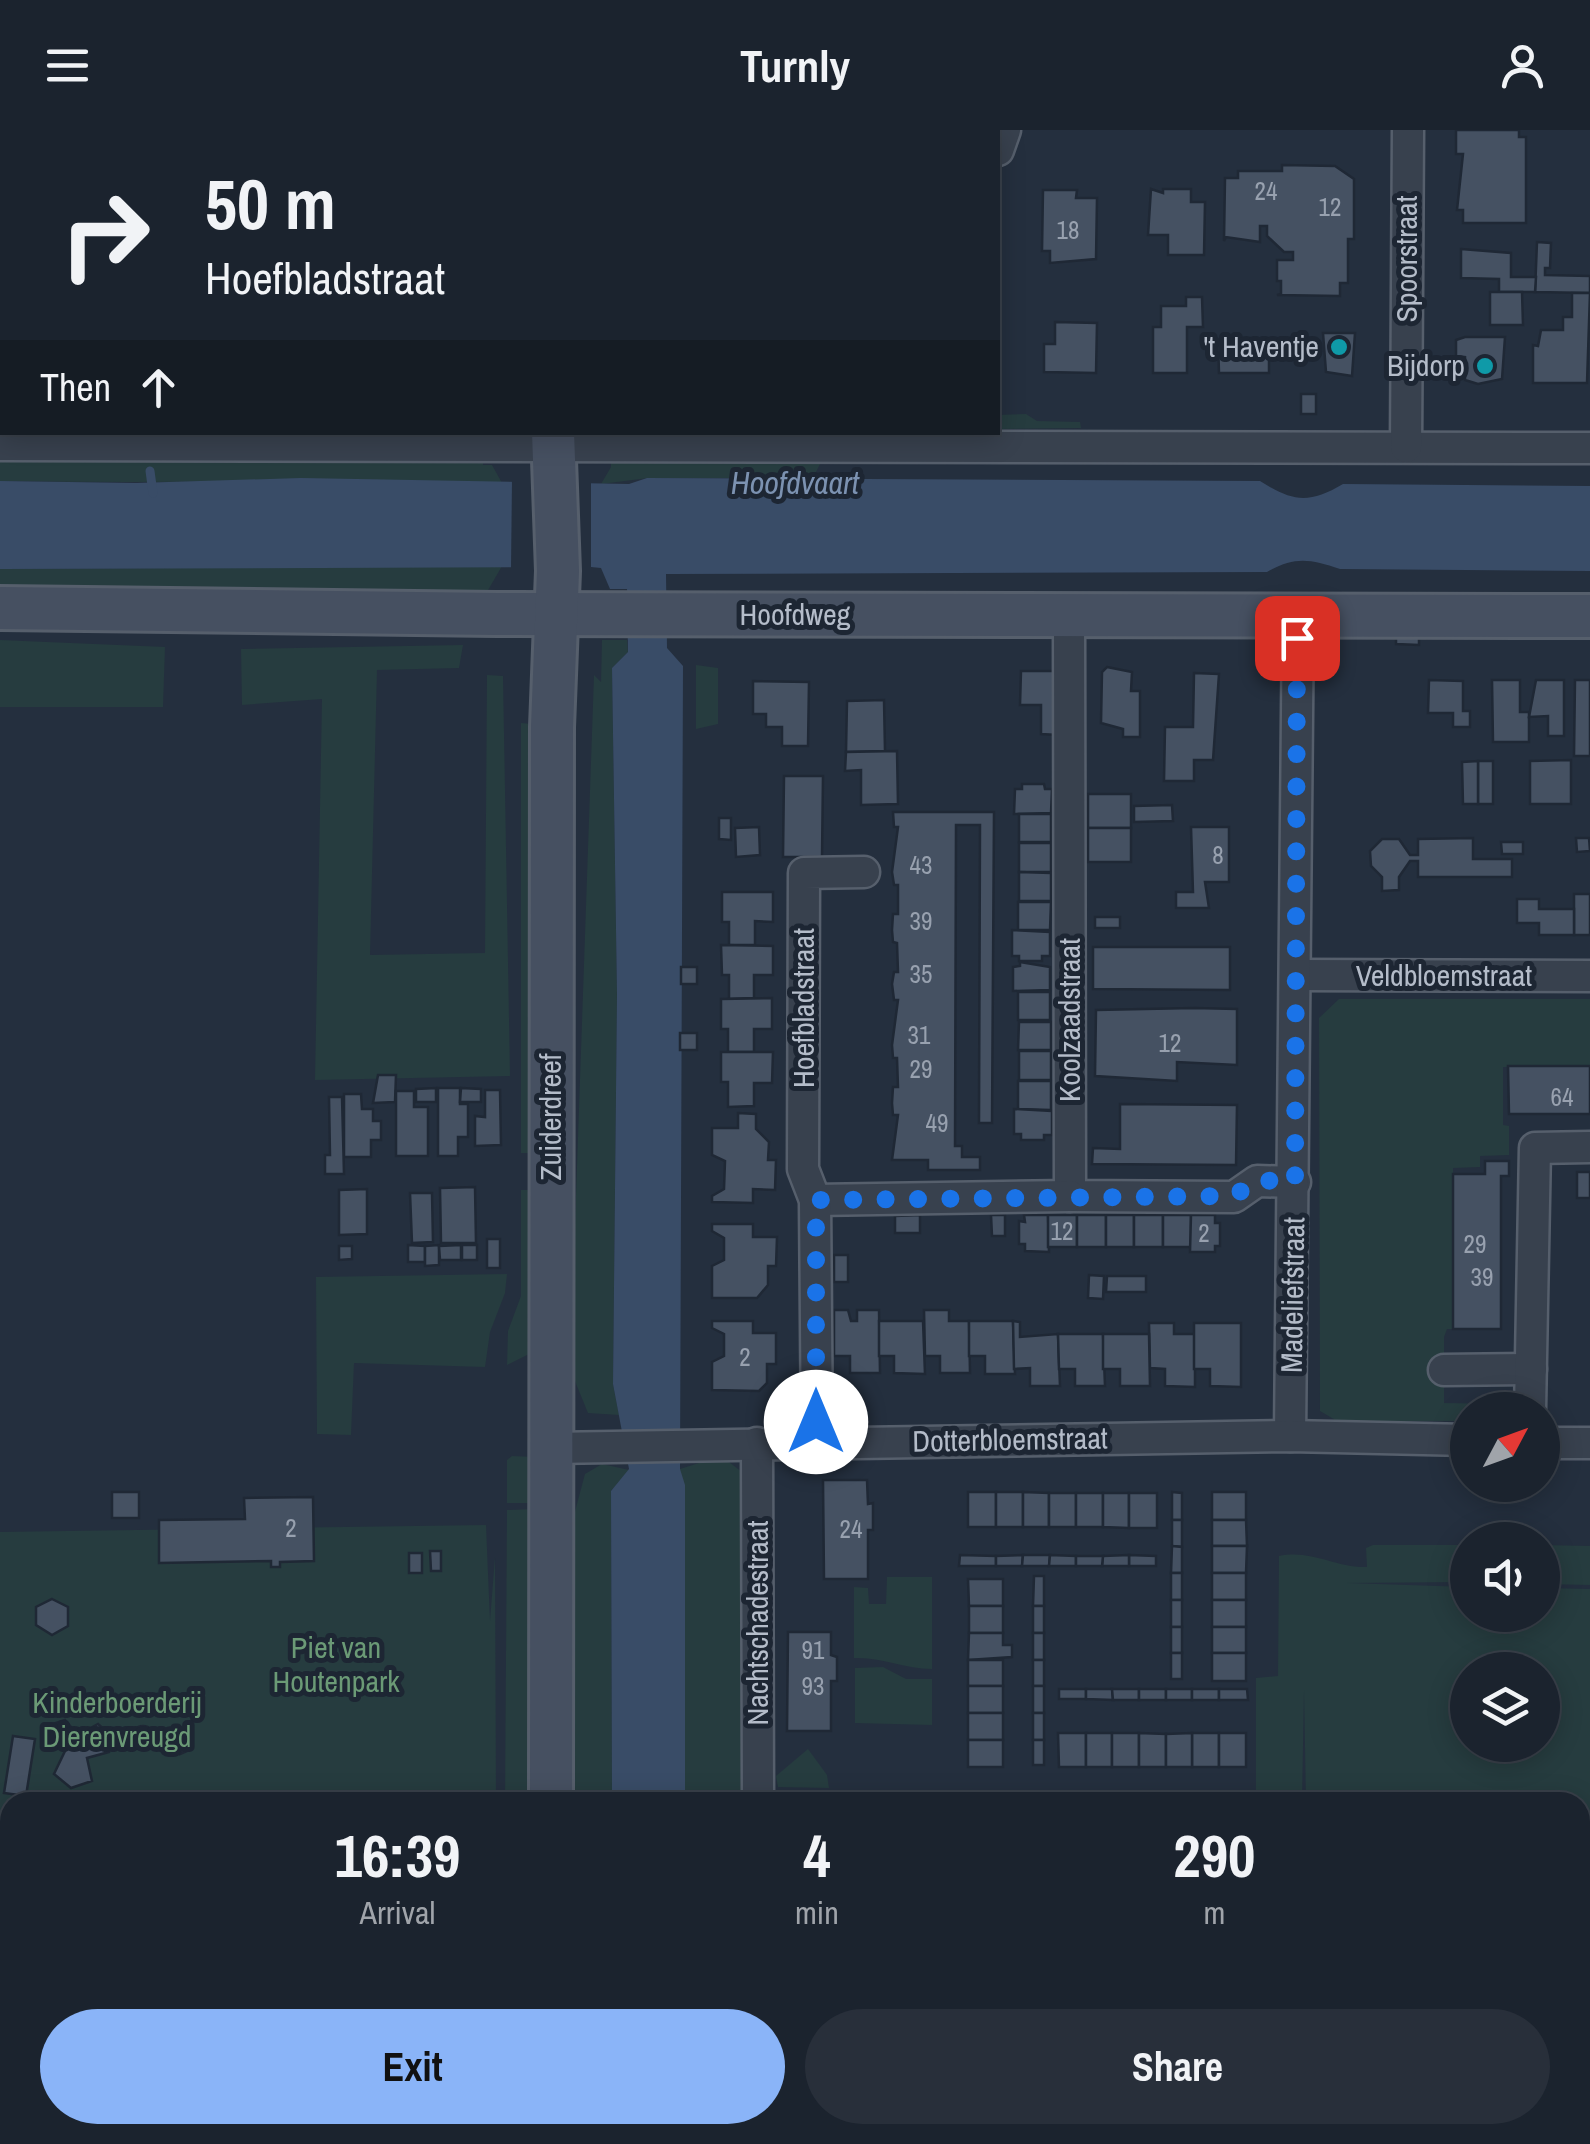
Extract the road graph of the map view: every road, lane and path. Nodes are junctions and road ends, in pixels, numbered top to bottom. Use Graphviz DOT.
graph roads {
  1 [pos="1408,130"];
  2 [pos="0,446"];
  3 [pos="1406,447"];
  4 [pos="1590,448"];
  5 [pos="554,452"];
  6 [pos="0,608"];
  7 [pos="1298,613"];
  8 [pos="558,614"];
  9 [pos="1070,614"];
  10 [pos="1590,616"];
  11 [pos="864,872"];
  12 [pos="1298,975"];
  13 [pos="1590,976"];
  14 [pos="1590,1148"];
  15 [pos="1295,1182"];
  16 [pos="1070,1196"];
  17 [pos="816,1200"];
  18 [pos="1532,1369"];
  19 [pos="1444,1370"];
  20 [pos="1531,1392"];
  21 [pos="1290,1436"];
  22 [pos="1450,1440"];
  23 [pos="758,1443"];
  24 [pos="817,1443"];
  25 [pos="1560,1443"];
  26 [pos="1590,1443"];
  27 [pos="552,1448"];
  28 [pos="552,1792"];
  29 [pos="758,1792"];
  1 -- 3 [label="street, Spoorstraat"];
  2 -- 5 [label="street"];
  3 -- 4 [label="street"];
  3 -- 5 [label="street"];
  5 -- 8 [label="street, Zuiderdreef"];
  6 -- 8 [label="street, Hoofdweg"];
  7 -- 9 [label="street, Hoofdweg"];
  7 -- 10 [label="street, Hoofdweg"];
  7 -- 12 [label="street, Madeliefstraat"];
  8 -- 9 [label="street, Hoofdweg"];
  8 -- 27 [label="street, Zuiderdreef"];
  9 -- 16 [label="street, Koolzaadstraat"];
  11 -- 17 [label="street, Hoefbladstraat"];
  12 -- 13 [label="street, Veldbloemstraat"];
  12 -- 15 [label="street, Madeliefstraat"];
  14 -- 18 [label="street"];
  15 -- 16 [label="street"];
  15 -- 21 [label="street, Madeliefstraat"];
  16 -- 17 [label="street"];
  17 -- 24 [label="street, Hoefbladstraat"];
  18 -- 19 [label="street"];
  18 -- 20 [label="street"];
  21 -- 22 [label="street, Dotterbloemstraat"];
  21 -- 24 [label="street, Dotterbloemstraat"];
  23 -- 24 [label="street, Dotterbloemstraat"];
  23 -- 27 [label="street, Dotterbloemstraat"];
  23 -- 29 [label="street, Nachtschadestraat"];
  25 -- 26 [label="street"];
  27 -- 28 [label="street, Zuiderdreef"];
}
